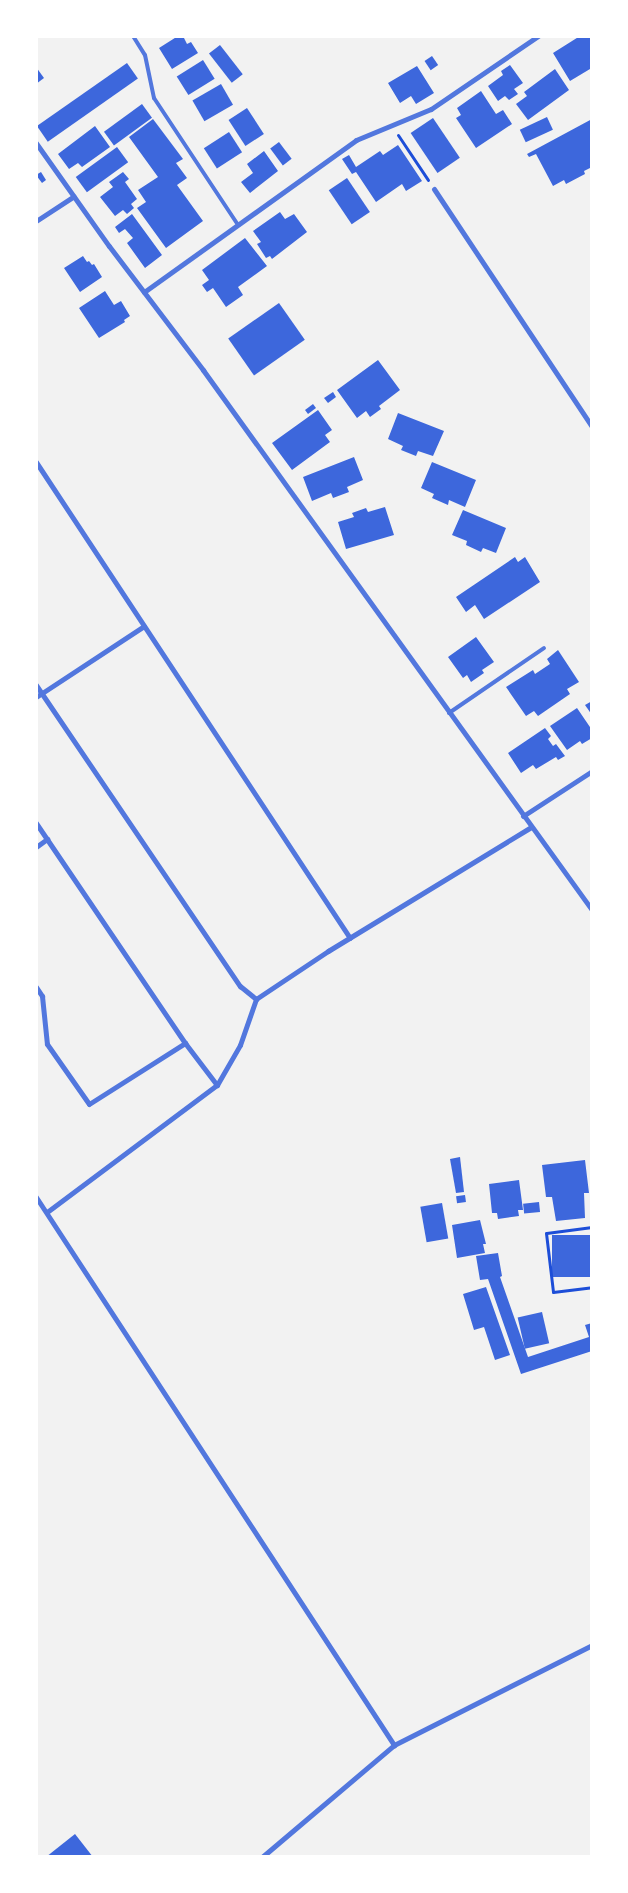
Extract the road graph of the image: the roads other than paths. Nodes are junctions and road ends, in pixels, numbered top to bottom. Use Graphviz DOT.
graph roads {
  1 [pos="132,36"];
  2 [pos="538,36"];
  3 [pos="36,143"];
  4 [pos="434,189"];
  5 [pos="74,196"];
  6 [pos="36,221"];
  7 [pos="238,225"];
  8 [pos="144,292"];
  9 [pos="592,427"];
  10 [pos="36,462"];
  11 [pos="144,626"];
  12 [pos="544,648"];
  13 [pos="36,685"];
  14 [pos="42,693"];
  15 [pos="36,697"];
  16 [pos="448,713"];
  17 [pos="592,771"];
  18 [pos="524,816"];
  19 [pos="36,823"];
  20 [pos="532,827"];
  21 [pos="47,839"];
  22 [pos="36,847"];
  23 [pos="592,910"];
  24 [pos="350,938"];
  25 [pos="36,987"];
  26 [pos="256,998"];
  27 [pos="185,1043"];
  28 [pos="216,1085"];
  29 [pos="36,1197"];
  30 [pos="47,1212"];
  31 [pos="592,1645"];
  32 [pos="394,1745"];
  33 [pos="262,1857"];
  1 -- 7 [label="lane"];
  2 -- 7 [label="street"];
  3 -- 5 [label="street"];
  4 -- 9 [label="street"];
  5 -- 6 [label="street"];
  5 -- 8 [label="street"];
  7 -- 8 [label="street"];
  8 -- 16 [label="street"];
  10 -- 11 [label="street"];
  11 -- 14 [label="street"];
  11 -- 24 [label="street"];
  12 -- 16 [label="lane"];
  13 -- 14 [label="street"];
  14 -- 15 [label="street"];
  14 -- 26 [label="street"];
  16 -- 18 [label="street"];
  17 -- 18 [label="street"];
  18 -- 20 [label="street"];
  19 -- 21 [label="street"];
  20 -- 23 [label="street"];
  20 -- 24 [label="street"];
  21 -- 22 [label="street"];
  21 -- 27 [label="street"];
  24 -- 26 [label="street"];
  25 -- 27 [label="street"];
  26 -- 28 [label="street"];
  27 -- 28 [label="street"];
  28 -- 30 [label="street"];
  29 -- 30 [label="street"];
  30 -- 32 [label="street"];
  31 -- 32 [label="street"];
  32 -- 33 [label="street"];
}
